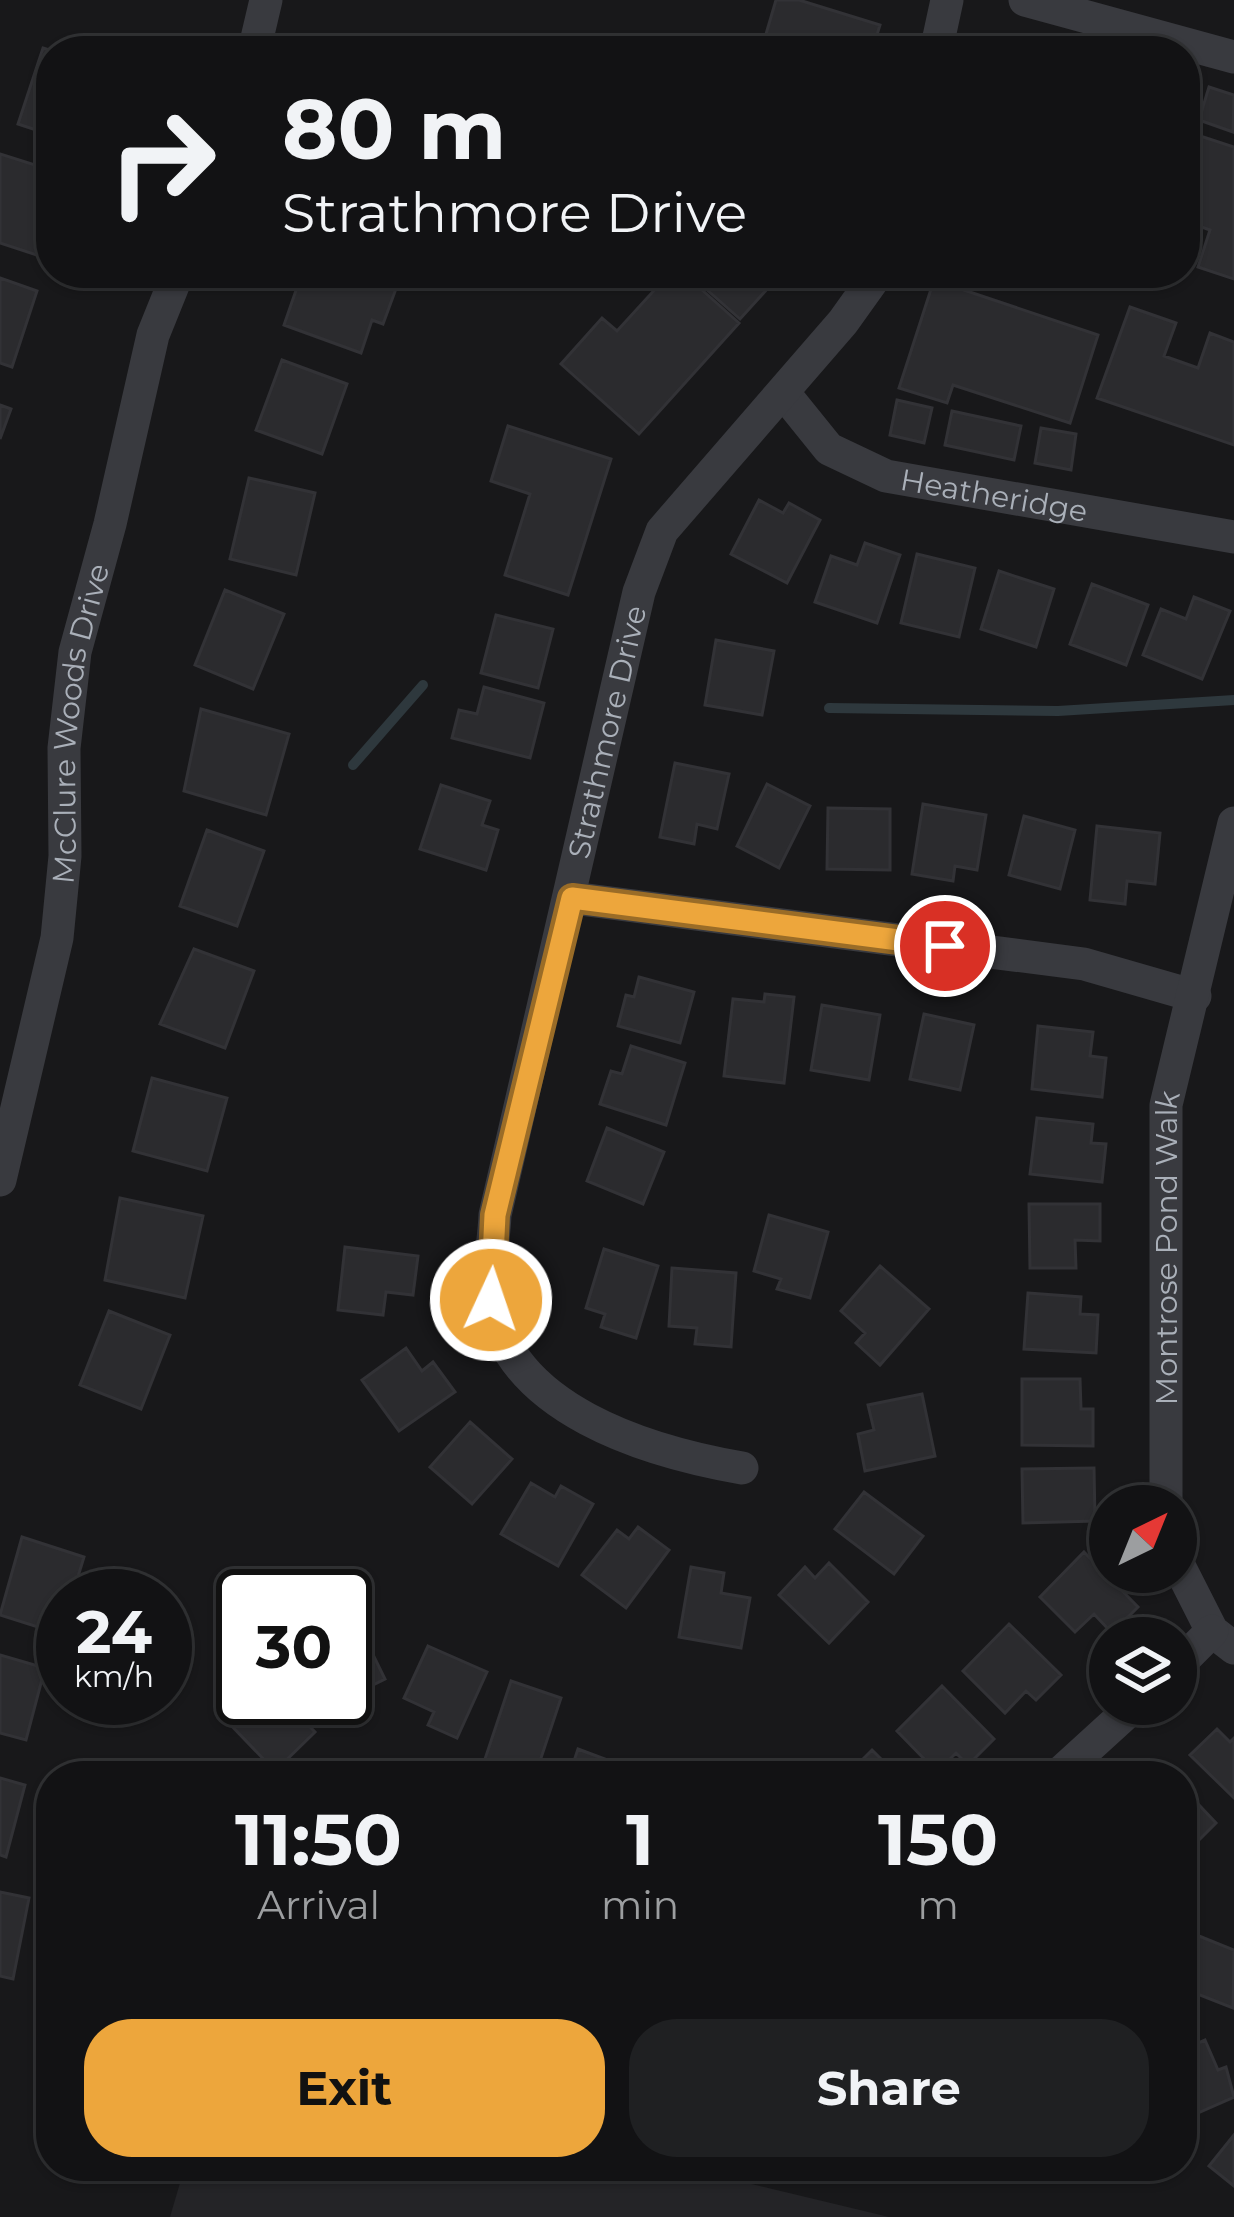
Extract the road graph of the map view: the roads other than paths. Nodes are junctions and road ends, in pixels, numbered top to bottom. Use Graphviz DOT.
graph roads {
  1 [pos="266,0"];
  2 [pos="947,0"];
  3 [pos="1024,0"];
  4 [pos="258,36"];
  5 [pos="939,36"];
  6 [pos="1157,36"];
  7 [pos="1200,48"];
  8 [pos="1234,57"];
  9 [pos="172,288"];
  10 [pos="866,288"];
  11 [pos="783,392"];
  12 [pos="1234,537"];
  13 [pos="1234,823"];
  14 [pos="572,898"];
  15 [pos="1195,996"];
  16 [pos="0,1180"];
  17 [pos="742,1468"];
  18 [pos="1166,1485"];
  19 [pos="1195,1593"];
  20 [pos="1223,1640"];
  21 [pos="1113,1725"];
  22 [pos="1073,1761"];
  1 -- 4 [label="street"];
  2 -- 5 [label="street"];
  3 -- 6 [label="street"];
  7 -- 8 [label="street"];
  9 -- 16 [label="street, McClure Woods Drive"];
  10 -- 11 [label="street, Strathmore Drive"];
  11 -- 12 [label="street, Heatheridge"];
  11 -- 14 [label="street, Strathmore Drive"];
  13 -- 15 [label="street"];
  14 -- 15 [label="street, Strathmore Drive"];
  14 -- 17 [label="street"];
  15 -- 18 [label="street, Montrose Pond Walk"];
  19 -- 20 [label="street"];
  21 -- 22 [label="street"];
}
